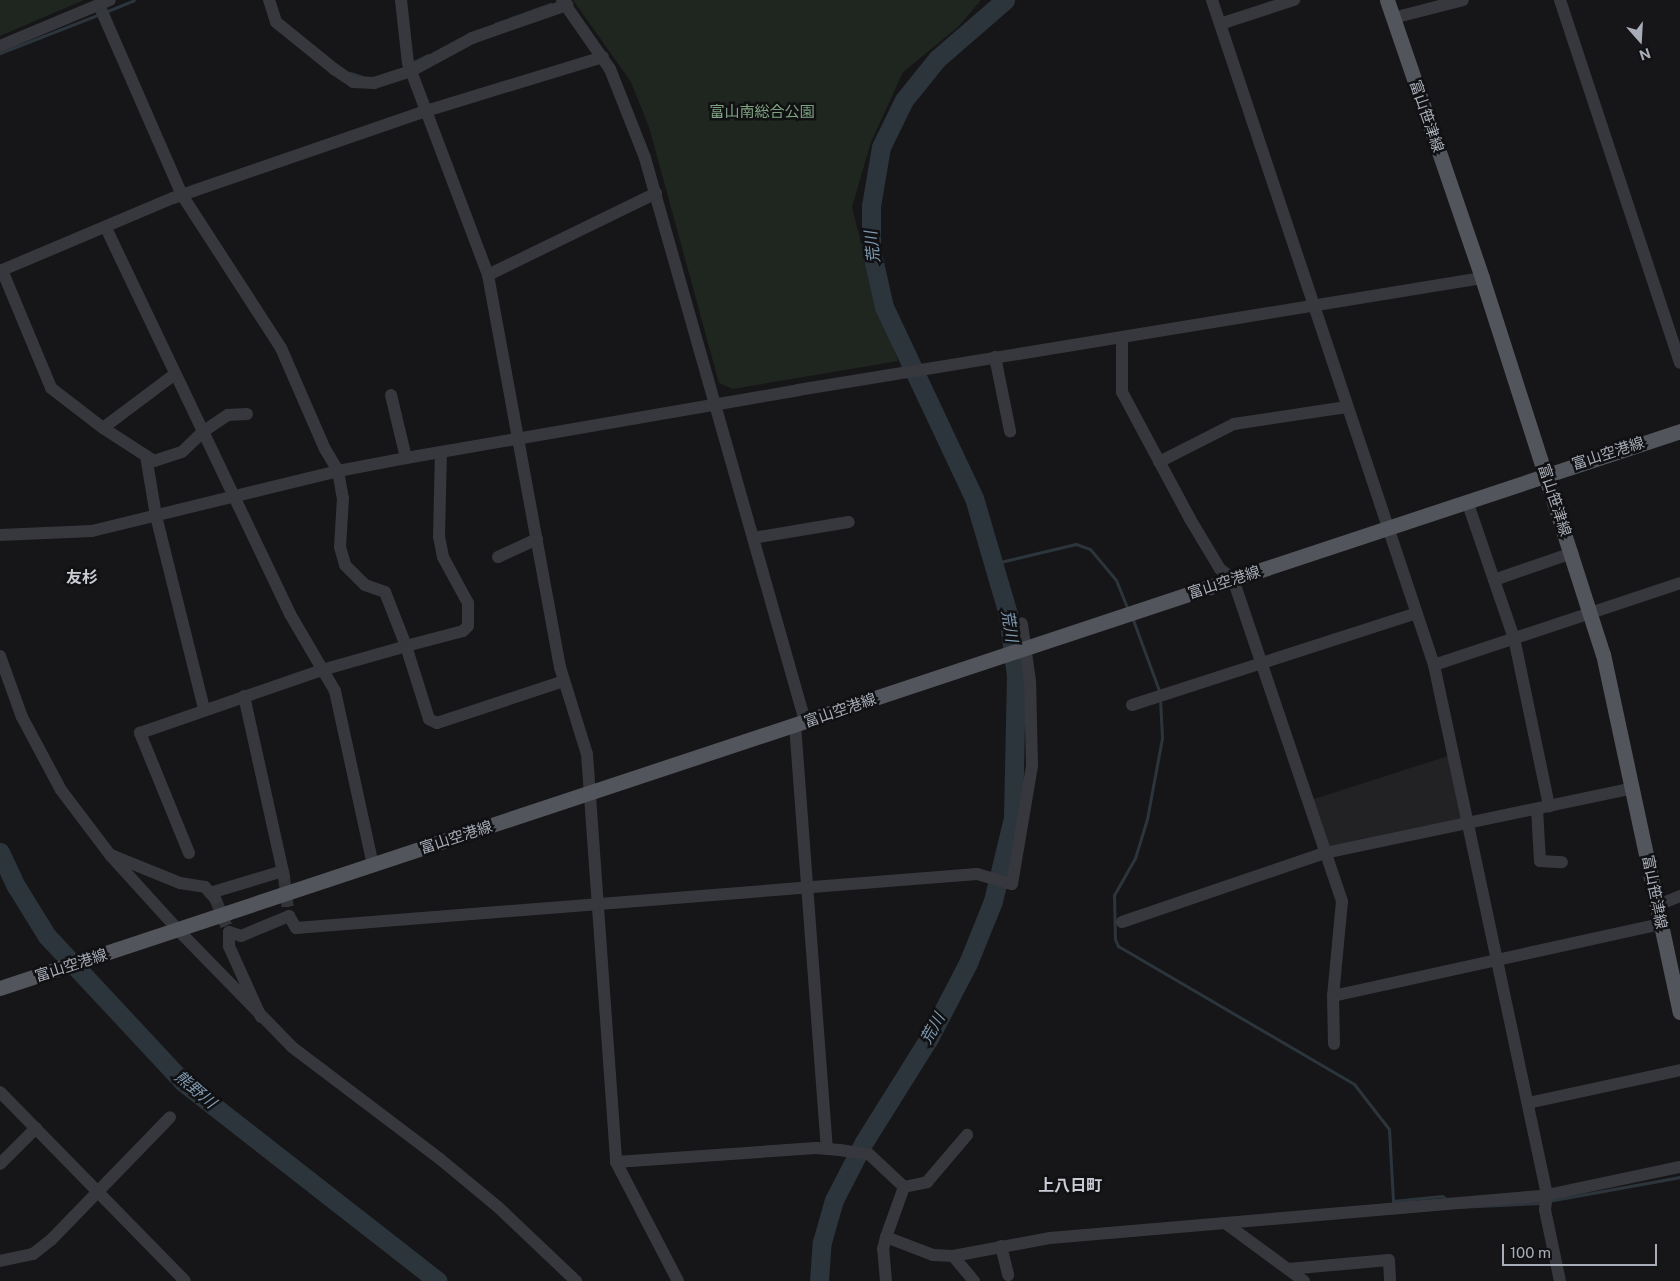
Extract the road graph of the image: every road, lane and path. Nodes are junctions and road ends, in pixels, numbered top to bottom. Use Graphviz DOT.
graph roads {
  1 [pos="269,0"];
  2 [pos="401,0"];
  3 [pos="1212,0"];
  4 [pos="1294,0"];
  5 [pos="1387,0"];
  6 [pos="1463,0"];
  7 [pos="1560,0"];
  8 [pos="105,2"];
  9 [pos="565,3"];
  10 [pos="1393,18"];
  11 [pos="1220,24"];
  12 [pos="0,46"];
  13 [pos="603,56"];
  14 [pos="409,68"];
  15 [pos="426,111"];
  16 [pos="656,193"];
  17 [pos="182,195"];
  18 [pos="106,228"];
  19 [pos="1,271"];
  20 [pos="488,275"];
  21 [pos="1482,278"];
  22 [pos="1314,306"];
  23 [pos="1122,338"];
  24 [pos="995,357"];
  25 [pos="1680,363"];
  26 [pos="175,374"];
  27 [pos="392,395"];
  28 [pos="715,405"];
  29 [pos="1347,407"];
  30 [pos="248,414"];
  31 [pos="103,428"];
  32 [pos="1680,430"];
  33 [pos="204,431"];
  34 [pos="1010,431"];
  35 [pos="518,438"];
  36 [pos="441,452"];
  37 [pos="146,456"];
  38 [pos="406,458"];
  39 [pos="1159,462"];
  40 [pos="338,470"];
  41 [pos="1547,473"];
  42 [pos="235,495"];
  43 [pos="1467,501"];
  44 [pos="156,516"];
  45 [pos="849,522"];
  46 [pos="1388,527"];
  47 [pos="0,535"];
  48 [pos="753,538"];
  49 [pos="537,539"];
  50 [pos="1572,553"];
  51 [pos="498,557"];
  52 [pos="1233,579"];
  53 [pos="1494,580"];
  54 [pos="1680,583"];
  55 [pos="1591,612"];
  56 [pos="1417,613"];
  57 [pos="1022,624"];
  58 [pos="1514,638"];
  59 [pos="406,646"];
  60 [pos="1026,648"];
  61 [pos="0,656"];
  62 [pos="1262,663"];
  63 [pos="1434,665"];
  64 [pos="322,670"];
  65 [pos="564,681"];
  66 [pos="244,696"];
  67 [pos="1132,705"];
  68 [pos="204,709"];
  69 [pos="800,723"];
  70 [pos="1633,788"];
  71 [pos="591,793"];
  72 [pos="1543,808"];
  73 [pos="1469,824"];
  74 [pos="189,853"];
  75 [pos="1325,853"];
  76 [pos="110,854"];
  77 [pos="1562,862"];
  78 [pos="373,865"];
  79 [pos="807,888"];
  80 [pos="1680,896"];
  81 [pos="598,904"];
  82 [pos="1658,904"];
  83 [pos="1122,922"];
  84 [pos="1661,924"];
  85 [pos="173,932"];
  86 [pos="1498,960"];
  87 [pos="0,988"];
  88 [pos="1333,996"];
  89 [pos="1680,1012"];
  90 [pos="261,1017"];
  91 [pos="1334,1044"];
  92 [pos="1680,1070"];
  93 [pos="0,1092"];
  94 [pos="1528,1103"];
  95 [pos="170,1117"];
  96 [pos="36,1128"];
  97 [pos="967,1135"];
  98 [pos="833,1149"];
  99 [pos="616,1162"];
  100 [pos="0,1164"];
  101 [pos="1680,1167"];
  102 [pos="904,1187"];
  103 [pos="99,1191"];
  104 [pos="1547,1195"];
  105 [pos="1225,1223"];
  106 [pos="886,1237"];
  107 [pos="1001,1246"];
  108 [pos="954,1256"];
  109 [pos="0,1261"];
  110 [pos="1288,1269"];
  111 [pos="1008,1276"];
  112 [pos="186,1281"];
  113 [pos="576,1281"];
  114 [pos="678,1281"];
  115 [pos="886,1281"];
  116 [pos="974,1281"];
  117 [pos="1304,1281"];
  118 [pos="1390,1281"];
  119 [pos="1560,1281"];
  1 -- 14 [label="street"];
  2 -- 14 [label="street"];
  3 -- 11 [label="street"];
  4 -- 11 [label="street"];
  5 -- 10 [label="main road, 富山笹津線"];
  6 -- 10 [label="street"];
  7 -- 25 [label="street"];
  8 -- 12 [label="street"];
  8 -- 17 [label="street"];
  9 -- 13 [label="street"];
  9 -- 14 [label="street"];
  10 -- 21 [label="main road, 富山笹津線"];
  11 -- 22 [label="street"];
  13 -- 15 [label="street"];
  13 -- 16 [label="street"];
  14 -- 15 [label="street"];
  15 -- 17 [label="street"];
  15 -- 20 [label="street"];
  16 -- 20 [label="street"];
  16 -- 28 [label="street"];
  17 -- 18 [label="street"];
  17 -- 40 [label="street"];
  18 -- 19 [label="street"];
  18 -- 26 [label="street"];
  19 -- 31 [label="street"];
  20 -- 35 [label="street"];
  21 -- 22 [label="street"];
  21 -- 41 [label="main road, 富山笹津線"];
  22 -- 23 [label="street"];
  22 -- 29 [label="street"];
  23 -- 24 [label="street"];
  23 -- 39 [label="street"];
  24 -- 28 [label="street"];
  24 -- 34 [label="street"];
  26 -- 31 [label="street"];
  26 -- 33 [label="street"];
  27 -- 38 [label="street"];
  28 -- 35 [label="street"];
  28 -- 48 [label="street"];
  29 -- 39 [label="street"];
  29 -- 46 [label="street"];
  30 -- 33 [label="street"];
  31 -- 37 [label="street"];
  32 -- 41 [label="main road, 富山空港線"];
  33 -- 37 [label="street"];
  33 -- 42 [label="street"];
  35 -- 36 [label="street"];
  35 -- 49 [label="street"];
  36 -- 38 [label="street"];
  36 -- 59 [label="street"];
  37 -- 44 [label="street"];
  38 -- 40 [label="street"];
  39 -- 52 [label="street"];
  40 -- 42 [label="street"];
  40 -- 59 [label="street"];
  41 -- 43 [label="main road, 富山空港線"];
  41 -- 50 [label="main road, 富山笹津線"];
  42 -- 44 [label="street"];
  42 -- 64 [label="street"];
  43 -- 46 [label="main road, 富山空港線"];
  43 -- 53 [label="street"];
  44 -- 47 [label="street"];
  44 -- 68 [label="street"];
  45 -- 48 [label="street"];
  46 -- 52 [label="main road, 富山空港線"];
  46 -- 56 [label="street"];
  48 -- 69 [label="street"];
  49 -- 51 [label="street"];
  49 -- 65 [label="street"];
  50 -- 53 [label="street"];
  50 -- 55 [label="main road, 富山笹津線"];
  52 -- 60 [label="main road, 富山空港線"];
  52 -- 62 [label="street"];
  53 -- 58 [label="street"];
  54 -- 55 [label="street"];
  55 -- 58 [label="street"];
  55 -- 70 [label="main road, 富山笹津線"];
  56 -- 62 [label="street"];
  56 -- 63 [label="street"];
  57 -- 60 [label="street"];
  58 -- 63 [label="street"];
  58 -- 72 [label="street"];
  59 -- 64 [label="street"];
  59 -- 65 [label="street"];
  60 -- 69 [label="main road, 富山空港線"];
  60 -- 79 [label="street"];
  61 -- 76 [label="street"];
  62 -- 67 [label="street"];
  62 -- 75 [label="street"];
  63 -- 73 [label="street"];
  64 -- 66 [label="street"];
  64 -- 78 [label="street"];
  65 -- 71 [label="street"];
  66 -- 68 [label="street"];
  66 -- 76 [label="street"];
  68 -- 74 [label="street"];
  69 -- 71 [label="main road, 富山空港線"];
  69 -- 79 [label="street"];
  70 -- 72 [label="street"];
  70 -- 82 [label="main road, 富山笹津線"];
  71 -- 78 [label="main road, 富山空港線"];
  71 -- 81 [label="street"];
  72 -- 73 [label="street"];
  72 -- 77 [label="street"];
  73 -- 75 [label="street"];
  73 -- 86 [label="street"];
  75 -- 83 [label="street"];
  75 -- 88 [label="street"];
  76 -- 85 [label="street"];
  78 -- 85 [label="main road, 富山空港線"];
  79 -- 81 [label="street"];
  79 -- 98 [label="street"];
  80 -- 82 [label="street"];
  81 -- 90 [label="street"];
  81 -- 99 [label="street"];
  82 -- 84 [label="main road, 富山笹津線"];
  84 -- 86 [label="street"];
  84 -- 89 [label="main road, 富山笹津線"];
  85 -- 87 [label="main road, 富山空港線"];
  85 -- 90 [label="street"];
  86 -- 88 [label="street"];
  86 -- 94 [label="street"];
  88 -- 91 [label="street"];
  90 -- 113 [label="street"];
  92 -- 94 [label="street"];
  93 -- 96 [label="street"];
  94 -- 104 [label="street"];
  95 -- 103 [label="street"];
  96 -- 100 [label="street"];
  96 -- 103 [label="street"];
  97 -- 102 [label="street"];
  98 -- 99 [label="street"];
  98 -- 102 [label="street"];
  99 -- 114 [label="street"];
  101 -- 104 [label="street"];
  102 -- 106 [label="street"];
  103 -- 109 [label="street"];
  103 -- 112 [label="street"];
  104 -- 105 [label="street"];
  104 -- 119 [label="street"];
  105 -- 107 [label="street"];
  105 -- 110 [label="street"];
  106 -- 108 [label="street"];
  106 -- 115 [label="street"];
  107 -- 108 [label="street"];
  107 -- 111 [label="street"];
  108 -- 116 [label="street"];
  110 -- 117 [label="street"];
  110 -- 118 [label="street"];
}
